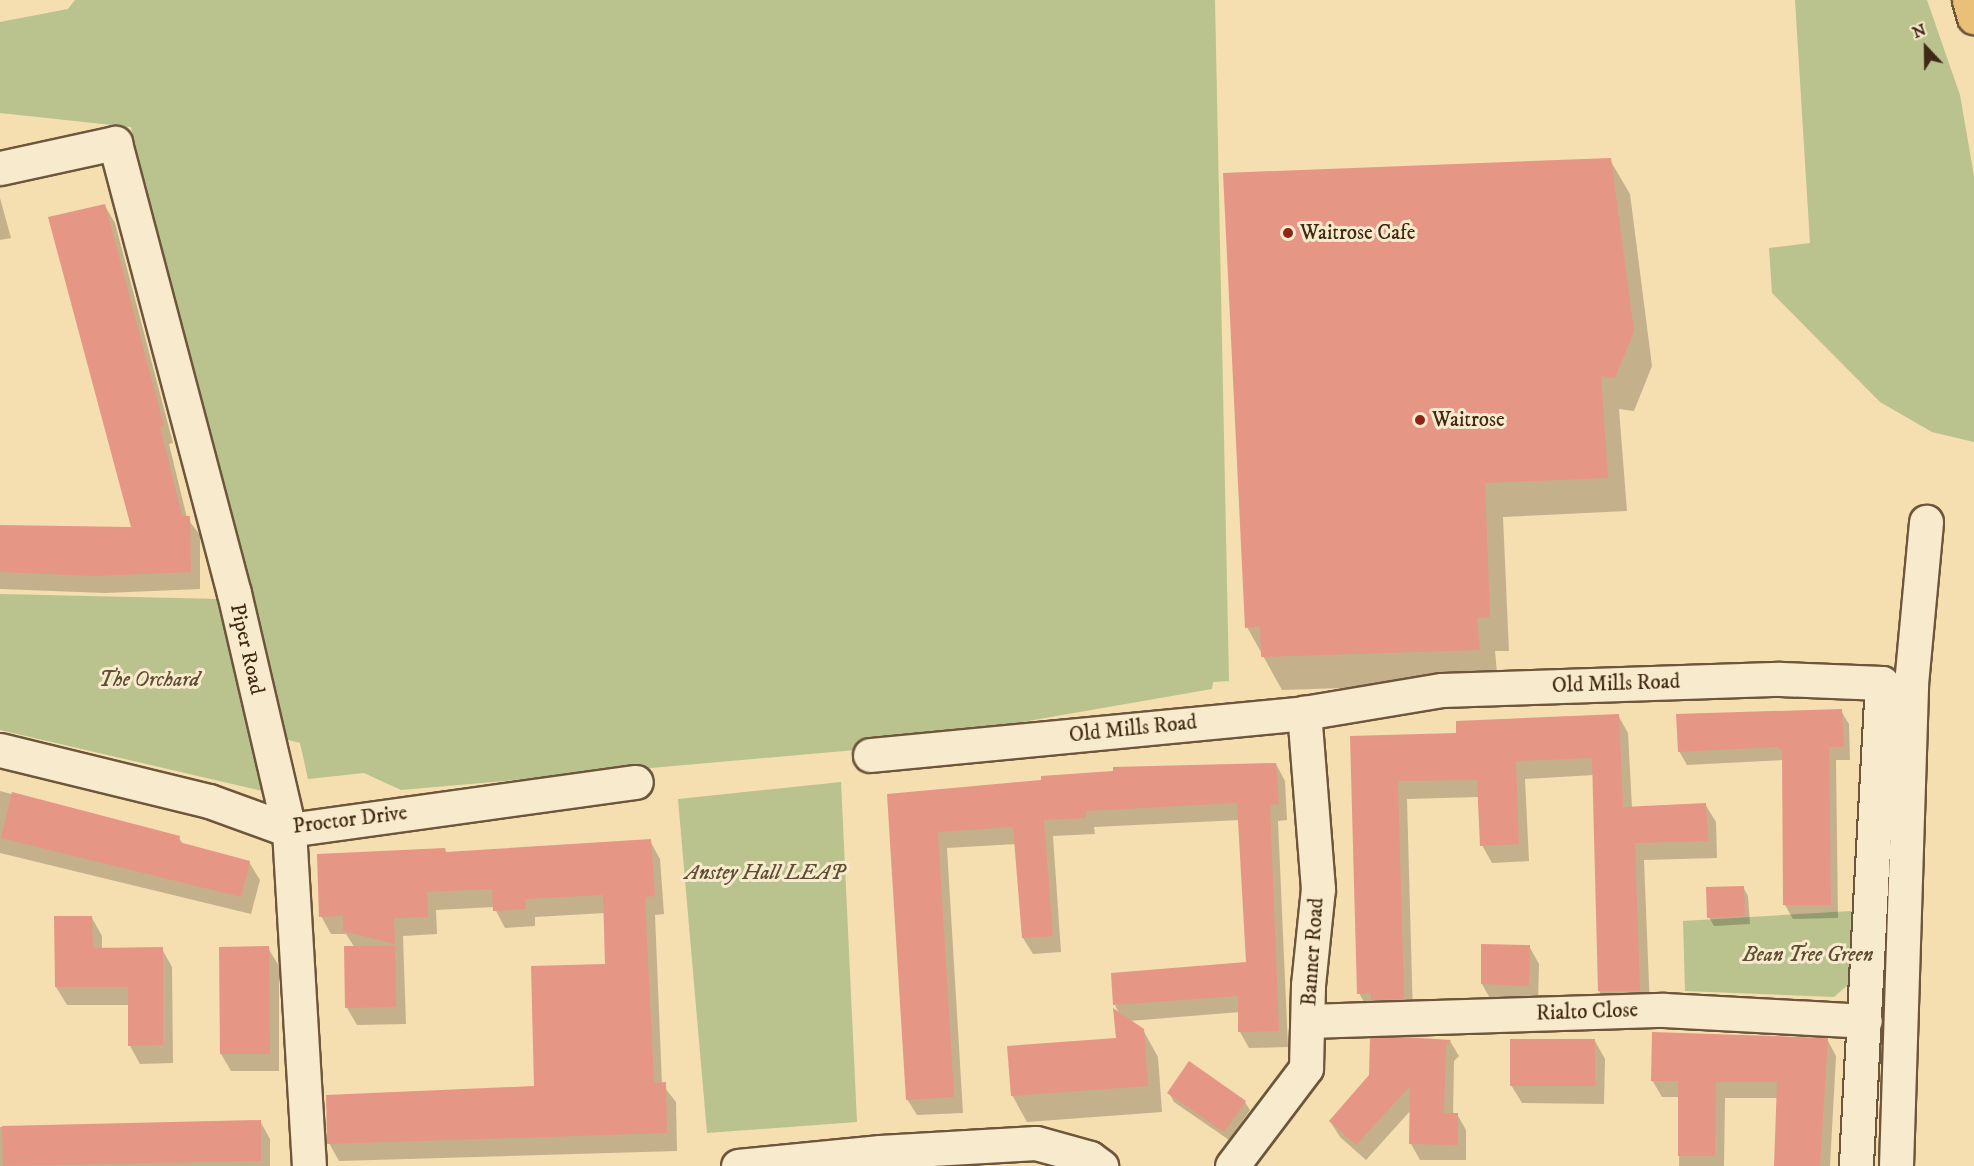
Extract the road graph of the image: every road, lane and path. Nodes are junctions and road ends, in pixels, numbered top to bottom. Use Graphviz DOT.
graph roads {
  1 [pos="1969,0"];
  2 [pos="1974,16"];
  3 [pos="0,168"];
  4 [pos="1926,522"];
  5 [pos="1305,713"];
  6 [pos="0,750"];
  7 [pos="870,755"];
  8 [pos="636,782"];
  9 [pos="289,830"];
  10 [pos="1308,1021"];
  11 [pos="1865,1021"];
  12 [pos="309,1166"];
  13 [pos="738,1166"];
  14 [pos="1101,1166"];
  15 [pos="1232,1166"];
  16 [pos="1856,1166"];
  17 [pos="1896,1166"];
  1 -- 2 [label="main road"];
  3 -- 9 [label="street, Piper Road"];
  4 -- 17 [label="street"];
  5 -- 7 [label="street, Old Mills Road"];
  5 -- 10 [label="street, Banner Road"];
  5 -- 11 [label="street, Old Mills Road"];
  6 -- 9 [label="street, Proctor Drive"];
  8 -- 9 [label="street, Proctor Drive"];
  9 -- 12 [label="street, Piper Road"];
  10 -- 11 [label="street, Rialto Close"];
  10 -- 15 [label="street, Banner Road"];
  11 -- 16 [label="street, Old Mills Road"];
  13 -- 14 [label="street"];
}
